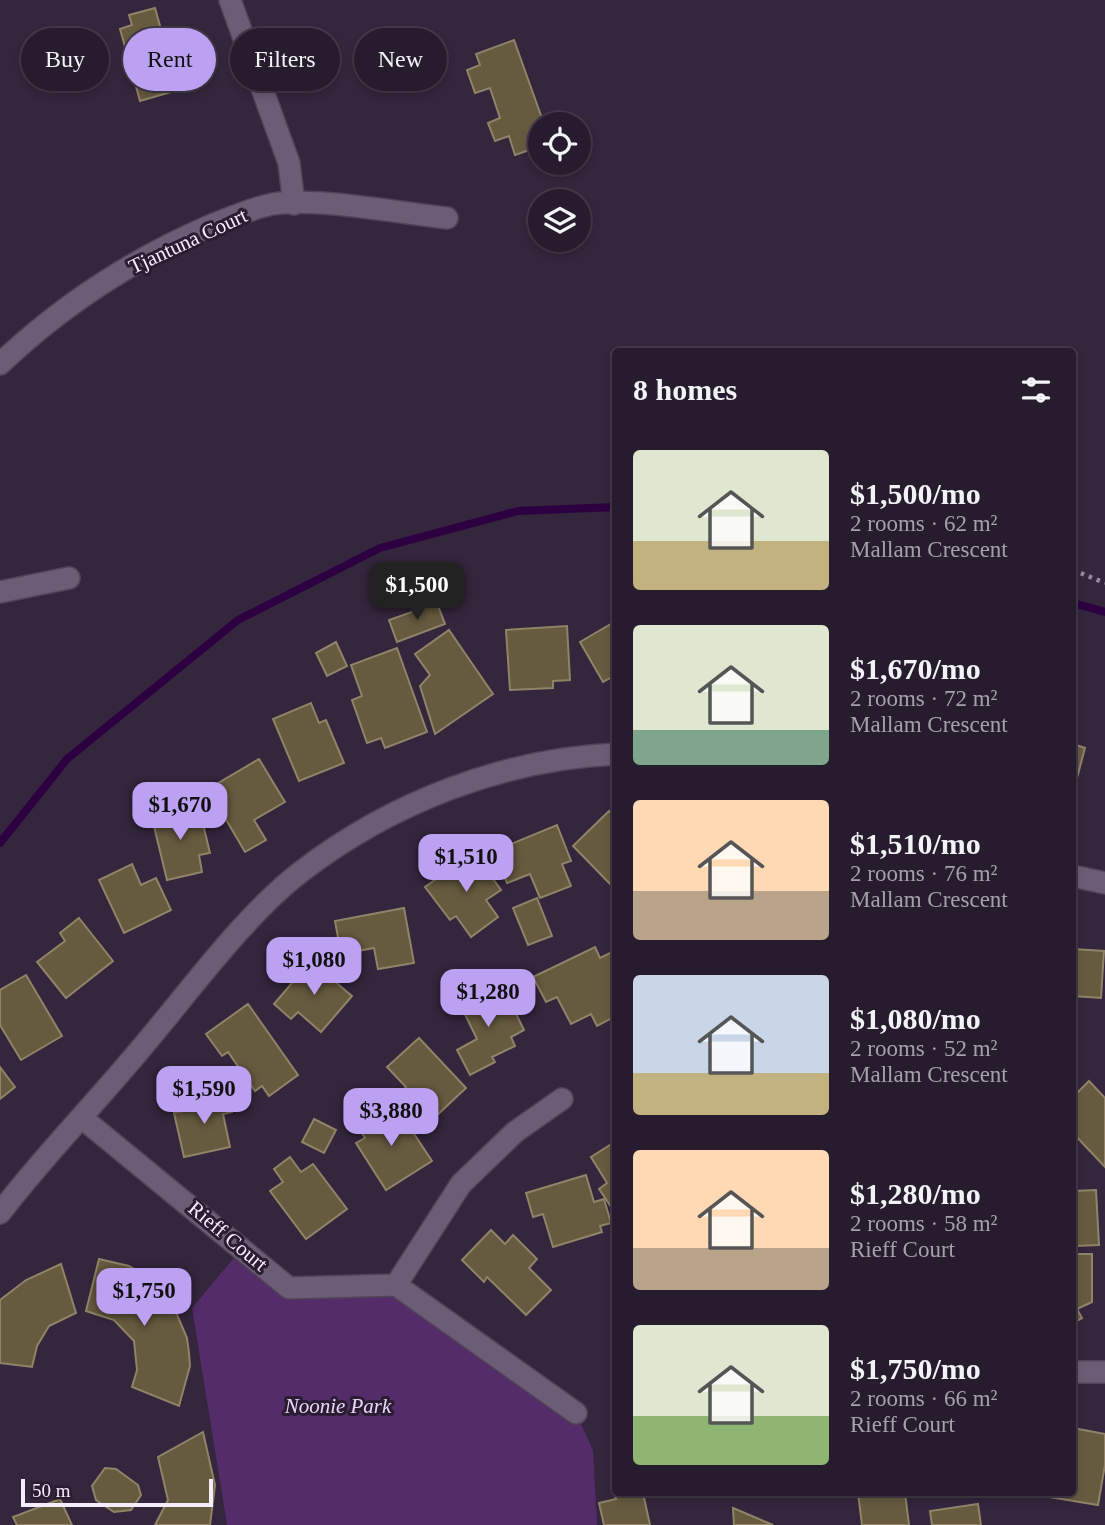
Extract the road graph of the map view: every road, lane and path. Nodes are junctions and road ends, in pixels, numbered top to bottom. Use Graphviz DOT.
graph roads {
  1 [pos="230,0"];
  2 [pos="294,204"];
  3 [pos="447,218"];
  4 [pos="0,364"];
  5 [pos="1076,571"];
  6 [pos="69,578"];
  7 [pos="1105,583"];
  8 [pos="0,592"];
  9 [pos="612,754"];
  10 [pos="1076,877"];
  11 [pos="1105,883"];
  12 [pos="562,1099"];
  13 [pos="82,1118"];
  14 [pos="0,1213"];
  15 [pos="396,1285"];
  16 [pos="1076,1372"];
  17 [pos="1105,1372"];
  18 [pos="576,1413"];
  1 -- 2 [label="street"];
  2 -- 3 [label="street, Tjantuna Court"];
  2 -- 4 [label="street, Tjantuna Court"];
  5 -- 7 [label="path"];
  6 -- 8 [label="street"];
  9 -- 13 [label="street"];
  10 -- 11 [label="street"];
  12 -- 15 [label="street"];
  13 -- 14 [label="street"];
  13 -- 15 [label="street, Rieff Court"];
  15 -- 18 [label="street"];
  16 -- 17 [label="street"];
}
